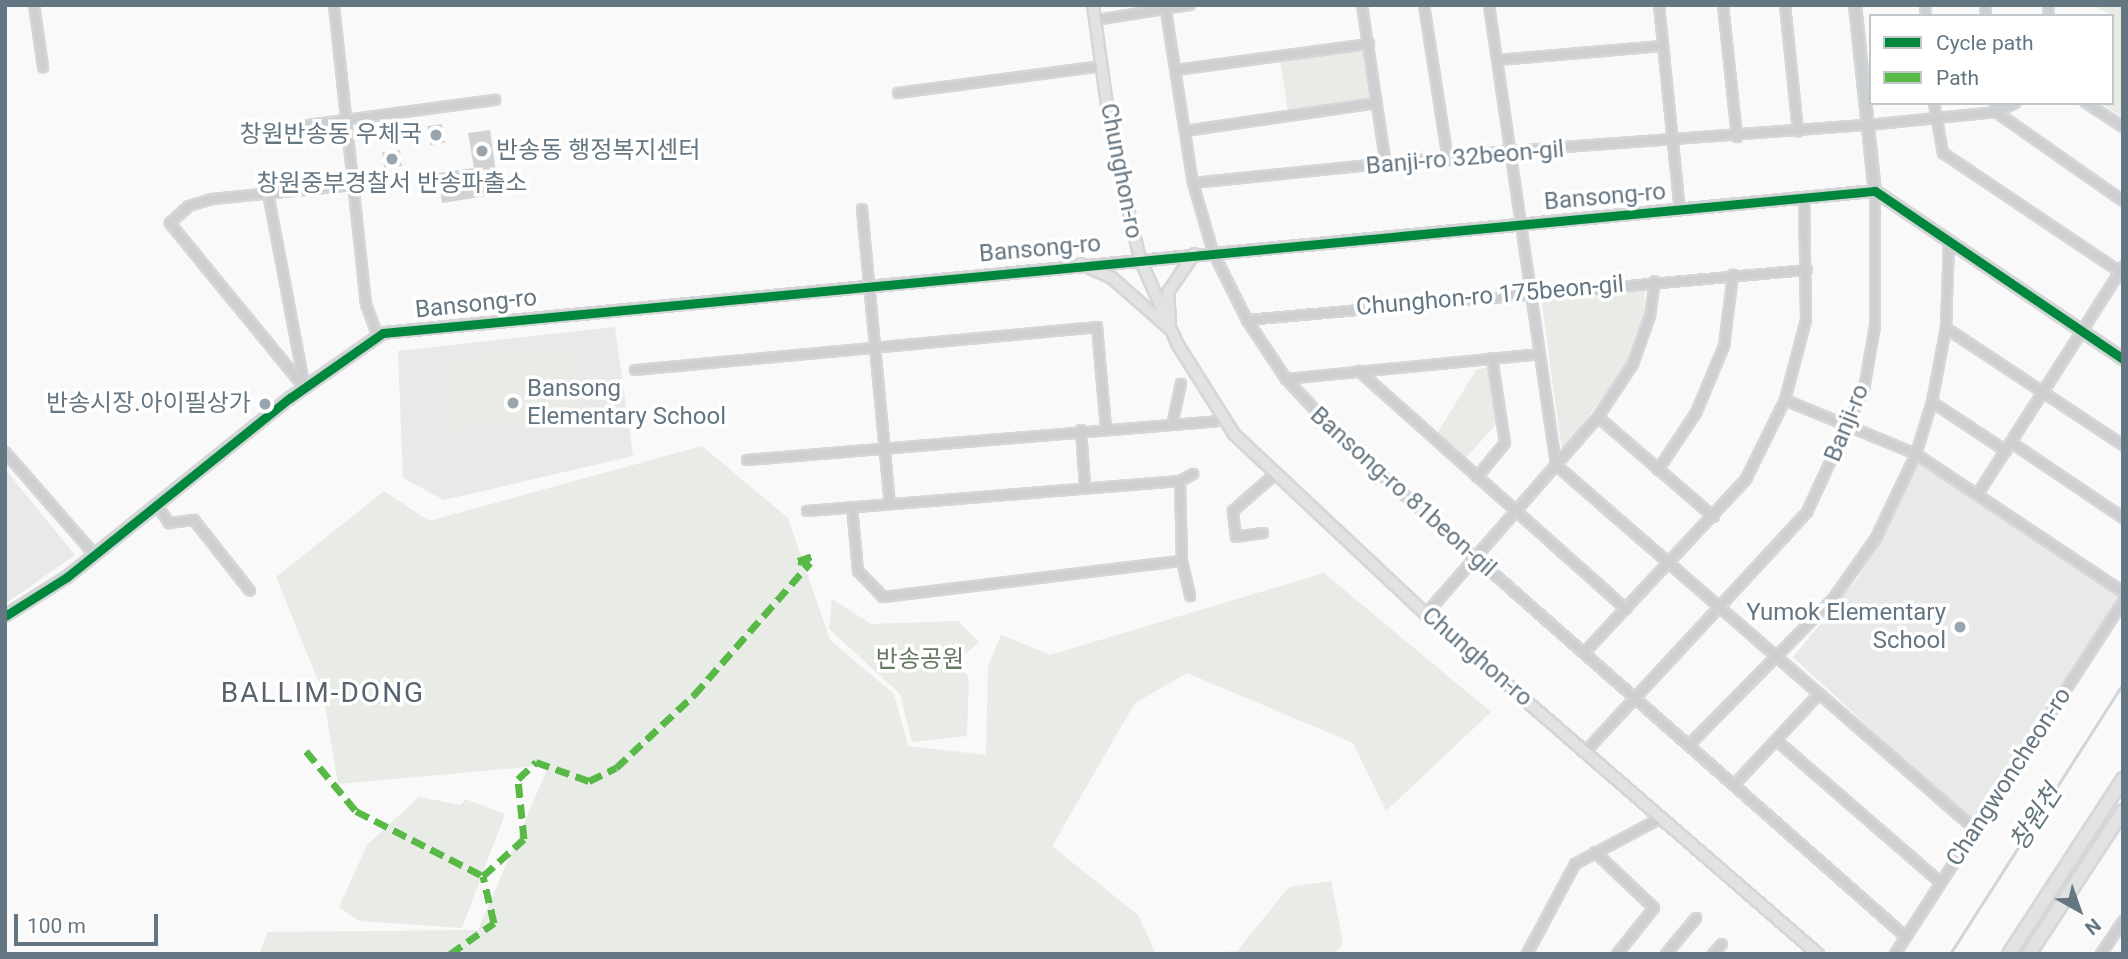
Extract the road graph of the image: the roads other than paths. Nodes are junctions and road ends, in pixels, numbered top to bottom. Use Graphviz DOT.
graph roads {
  1 [pos="34,5"];
  2 [pos="334,5"];
  3 [pos="1093,5"];
  4 [pos="1189,5"];
  5 [pos="1362,5"];
  6 [pos="1424,5"];
  7 [pos="1489,5"];
  8 [pos="1659,5"];
  9 [pos="1723,5"];
  10 [pos="1785,5"];
  11 [pos="1855,5"];
  12 [pos="1165,7"];
  13 [pos="1096,20"];
  14 [pos="1369,44"];
  15 [pos="1662,46"];
  16 [pos="1498,60"];
  17 [pos="1102,66"];
  18 [pos="43,67"];
  19 [pos="1176,70"];
  20 [pos="898,93"];
  21 [pos="495,100"];
  22 [pos="1377,103"];
  23 [pos="1934,105"];
  24 [pos="2089,105"];
  25 [pos="1995,108"];
  26 [pos="1936,117"];
  27 [pos="345,121"];
  28 [pos="1868,125"];
  29 [pos="294,127"];
  30 [pos="2123,127"];
  31 [pos="1185,131"];
  32 [pos="1798,131"];
  33 [pos="1737,136"];
  34 [pos="1673,142"];
  35 [pos="1510,151"];
  36 [pos="1447,160"];
  37 [pos="1386,166"];
  38 [pos="1193,183"];
  39 [pos="354,185"];
  40 [pos="1875,191"];
  41 [pos="268,193"];
  42 [pos="1804,198"];
  43 [pos="2123,201"];
  44 [pos="862,209"];
  45 [pos="1680,210"];
  46 [pos="1521,223"];
  47 [pos="1949,241"];
  48 [pos="1213,252"];
  49 [pos="1194,254"];
  50 [pos="1140,259"];
  51 [pos="1081,264"];
  52 [pos="1807,270"];
  53 [pos="2122,271"];
  54 [pos="1733,275"];
  55 [pos="1655,281"];
  56 [pos="871,284"];
  57 [pos="1531,292"];
  58 [pos="1247,320"];
  59 [pos="1946,328"];
  60 [pos="1171,330"];
  61 [pos="2082,331"];
  62 [pos="377,335"];
  63 [pos="876,348"];
  64 [pos="1540,354"];
  65 [pos="1492,358"];
  66 [pos="2123,359"];
  67 [pos="635,370"];
  68 [pos="1359,371"];
  69 [pos="1286,379"];
  70 [pos="1181,384"];
  71 [pos="304,387"];
  72 [pos="2044,390"];
  73 [pos="1786,400"];
  74 [pos="1932,402"];
  75 [pos="1598,416"];
  76 [pos="1172,421"];
  77 [pos="1214,422"];
  78 [pos="1850,425"];
  79 [pos="1107,428"];
  80 [pos="1081,430"];
  81 [pos="2012,443"];
  82 [pos="2123,445"];
  83 [pos="885,447"];
  84 [pos="2006,451"];
  85 [pos="5,452"];
  86 [pos="1916,454"];
  87 [pos="747,460"];
  88 [pos="1556,465"];
  89 [pos="1658,470"];
  90 [pos="1193,474"];
  91 [pos="1274,475"];
  92 [pos="1477,477"];
  93 [pos="1180,481"];
  94 [pos="1085,486"];
  95 [pos="1979,492"];
  96 [pos="890,503"];
  97 [pos="157,505"];
  98 [pos="852,507"];
  99 [pos="807,511"];
  100 [pos="1515,511"];
  101 [pos="1714,517"];
  102 [pos="2123,518"];
  103 [pos="1263,533"];
  104 [pos="95,555"];
  105 [pos="1475,558"];
  106 [pos="1182,561"];
  107 [pos="1671,564"];
  108 [pos="250,591"];
  109 [pos="2123,592"];
  110 [pos="1190,596"];
  111 [pos="2123,601"];
  112 [pos="1719,607"];
  113 [pos="1626,609"];
  114 [pos="1426,614"];
  115 [pos="5,616"];
  116 [pos="1584,653"];
  117 [pos="1776,657"];
  118 [pos="1819,694"];
  119 [pos="1636,698"];
  120 [pos="1776,740"];
  121 [pos="1689,745"];
  122 [pos="1586,751"];
  123 [pos="2123,779"];
  124 [pos="1735,784"];
  125 [pos="2112,796"];
  126 [pos="2123,809"];
  127 [pos="1661,818"];
  128 [pos="1976,830"];
  129 [pos="1595,852"];
  130 [pos="1941,883"];
  131 [pos="1696,918"];
  132 [pos="2123,921"];
  133 [pos="1906,937"];
  134 [pos="1723,944"];
  135 [pos="1527,954"];
  136 [pos="1617,954"];
  137 [pos="1666,954"];
  138 [pos="1713,954"];
  139 [pos="1818,954"];
  140 [pos="1895,954"];
  141 [pos="2009,954"];
  142 [pos="2029,954"];
  143 [pos="2101,954"];
  1 -- 18 [label="street"];
  2 -- 27 [label="street"];
  3 -- 13 [label="main road, Chunghon-ro"];
  4 -- 12 [label="street"];
  5 -- 14 [label="street"];
  6 -- 36 [label="street"];
  7 -- 16 [label="street"];
  8 -- 15 [label="street"];
  9 -- 33 [label="street"];
  10 -- 32 [label="street"];
  11 -- 28 [label="street, Banji-ro"];
  12 -- 13 [label="street"];
  12 -- 19 [label="street, Bansong-ro 81beon-gil"];
  13 -- 17 [label="main road, Chunghon-ro"];
  14 -- 19 [label="street"];
  14 -- 22 [label="street"];
  15 -- 16 [label="street"];
  15 -- 34 [label="street"];
  16 -- 35 [label="street"];
  17 -- 20 [label="street"];
  17 -- 50 [label="main road, Chunghon-ro"];
  19 -- 31 [label="street, Bansong-ro 81beon-gil"];
  21 -- 27 [label="street"];
  22 -- 31 [label="street"];
  22 -- 37 [label="street"];
  23 -- 26 [label="street"];
  24 -- 30 [label="street"];
  25 -- 26 [label="street, Banji-ro 32beon-gil"];
  25 -- 43 [label="street"];
  26 -- 28 [label="street, Banji-ro 32beon-gil"];
  26 -- 53 [label="street"];
  27 -- 29 [label="street"];
  27 -- 39 [label="street"];
  28 -- 32 [label="street, Banji-ro 32beon-gil"];
  28 -- 40 [label="street, Banji-ro"];
  31 -- 38 [label="street, Bansong-ro 81beon-gil"];
  32 -- 33 [label="street, Banji-ro 32beon-gil"];
  33 -- 34 [label="street, Banji-ro 32beon-gil"];
  34 -- 35 [label="street, Banji-ro 32beon-gil"];
  34 -- 45 [label="street"];
  35 -- 36 [label="street, Banji-ro 32beon-gil"];
  35 -- 46 [label="street"];
  36 -- 37 [label="street, Banji-ro 32beon-gil"];
  37 -- 38 [label="street, Banji-ro 32beon-gil"];
  38 -- 48 [label="street, Bansong-ro 81beon-gil"];
  39 -- 41 [label="street"];
  39 -- 62 [label="street"];
  40 -- 42 [label="street, Bansong-ro"];
  40 -- 47 [label="street"];
  40 -- 78 [label="street, Banji-ro"];
  41 -- 71 [label="street"];
  41 -- 71 [label="street"];
  42 -- 45 [label="street, Bansong-ro"];
  42 -- 52 [label="street"];
  44 -- 56 [label="street"];
  45 -- 46 [label="street, Bansong-ro"];
  46 -- 48 [label="street, Bansong-ro"];
  46 -- 57 [label="street"];
  47 -- 59 [label="street"];
  47 -- 61 [label="street"];
  48 -- 49 [label="street, Bansong-ro"];
  48 -- 58 [label="street, Bansong-ro 81beon-gil"];
  49 -- 50 [label="street, Bansong-ro"];
  49 -- 60 [label="main road, Chunghon-ro"];
  50 -- 51 [label="street, Bansong-ro"];
  50 -- 60 [label="main road, Chunghon-ro"];
  51 -- 56 [label="street, Bansong-ro"];
  51 -- 60 [label="main road, Chunghon-ro"];
  52 -- 54 [label="street, Chunghon-ro 175beon-gil"];
  52 -- 73 [label="street"];
  53 -- 61 [label="street"];
  54 -- 55 [label="street, Chunghon-ro 175beon-gil"];
  54 -- 89 [label="street"];
  55 -- 57 [label="street, Chunghon-ro 175beon-gil"];
  55 -- 75 [label="street"];
  56 -- 62 [label="street, Bansong-ro"];
  56 -- 63 [label="street"];
  57 -- 58 [label="street, Chunghon-ro 175beon-gil"];
  57 -- 64 [label="street"];
  58 -- 69 [label="street, Bansong-ro 81beon-gil"];
  59 -- 72 [label="street"];
  59 -- 74 [label="street"];
  60 -- 91 [label="main road, Chunghon-ro"];
  61 -- 66 [label="street"];
  61 -- 72 [label="street"];
  62 -- 71 [label="street, Bansong-ro"];
  63 -- 67 [label="street"];
  63 -- 79 [label="street"];
  63 -- 83 [label="street"];
  64 -- 65 [label="street"];
  64 -- 88 [label="street"];
  65 -- 68 [label="street"];
  65 -- 92 [label="street"];
  68 -- 69 [label="street"];
  68 -- 92 [label="street"];
  69 -- 105 [label="street, Bansong-ro 81beon-gil"];
  70 -- 76 [label="street"];
  71 -- 97 [label="street, Bansong-ro"];
  72 -- 81 [label="street"];
  72 -- 82 [label="street"];
  73 -- 78 [label="street"];
  73 -- 101 [label="street"];
  74 -- 84 [label="street"];
  74 -- 86 [label="street"];
  75 -- 88 [label="street"];
  75 -- 89 [label="street"];
  76 -- 77 [label="street"];
  76 -- 79 [label="street"];
  78 -- 86 [label="street"];
  78 -- 112 [label="street, Banji-ro"];
  79 -- 80 [label="street"];
  80 -- 83 [label="street"];
  80 -- 94 [label="street"];
  81 -- 84 [label="street"];
  81 -- 102 [label="street"];
  83 -- 87 [label="street"];
  83 -- 96 [label="street"];
  84 -- 95 [label="street"];
  85 -- 104 [label="street"];
  86 -- 95 [label="street"];
  86 -- 117 [label="street"];
  88 -- 100 [label="street"];
  88 -- 107 [label="street"];
  89 -- 101 [label="street"];
  90 -- 93 [label="street"];
  91 -- 103 [label="street"];
  91 -- 114 [label="main road, Chunghon-ro"];
  92 -- 100 [label="street"];
  93 -- 94 [label="street"];
  93 -- 106 [label="street"];
  94 -- 96 [label="street"];
  95 -- 109 [label="street"];
  96 -- 98 [label="street"];
  97 -- 104 [label="street, Bansong-ro"];
  97 -- 108 [label="street"];
  98 -- 99 [label="street"];
  98 -- 106 [label="street"];
  100 -- 105 [label="street"];
  100 -- 113 [label="street"];
  101 -- 107 [label="street"];
  104 -- 115 [label="street, Bansong-ro"];
  105 -- 114 [label="street"];
  105 -- 116 [label="street, Bansong-ro 81beon-gil"];
  106 -- 110 [label="street"];
  107 -- 112 [label="street"];
  107 -- 113 [label="street"];
  111 -- 128 [label="street, Changwoncheon-ro"];
  112 -- 117 [label="street"];
  112 -- 119 [label="street, Banji-ro"];
  113 -- 116 [label="street"];
  114 -- 122 [label="main road, Chunghon-ro"];
  116 -- 119 [label="street, Bansong-ro 81beon-gil"];
  117 -- 118 [label="street"];
  117 -- 121 [label="street"];
  118 -- 120 [label="street"];
  118 -- 128 [label="street"];
  119 -- 121 [label="street, Bansong-ro 81beon-gil"];
  119 -- 122 [label="street, Banji-ro"];
  120 -- 124 [label="street"];
  120 -- 130 [label="street"];
  121 -- 124 [label="street, Bansong-ro 81beon-gil"];
  122 -- 127 [label="main road, Chunghon-ro"];
  123 -- 125 [label="main road"];
  124 -- 133 [label="street, Bansong-ro 81beon-gil"];
  125 -- 126 [label="main road"];
  125 -- 141 [label="main road"];
  126 -- 142 [label="main road"];
  127 -- 129 [label="street"];
  127 -- 139 [label="main road, Chunghon-ro"];
  128 -- 130 [label="street, Changwoncheon-ro"];
  129 -- 135 [label="street"];
  129 -- 136 [label="street"];
  130 -- 133 [label="street, Changwoncheon-ro"];
  131 -- 137 [label="street"];
  132 -- 143 [label="street"];
  133 -- 140 [label="street, Changwoncheon-ro"];
  134 -- 138 [label="street"];
}
